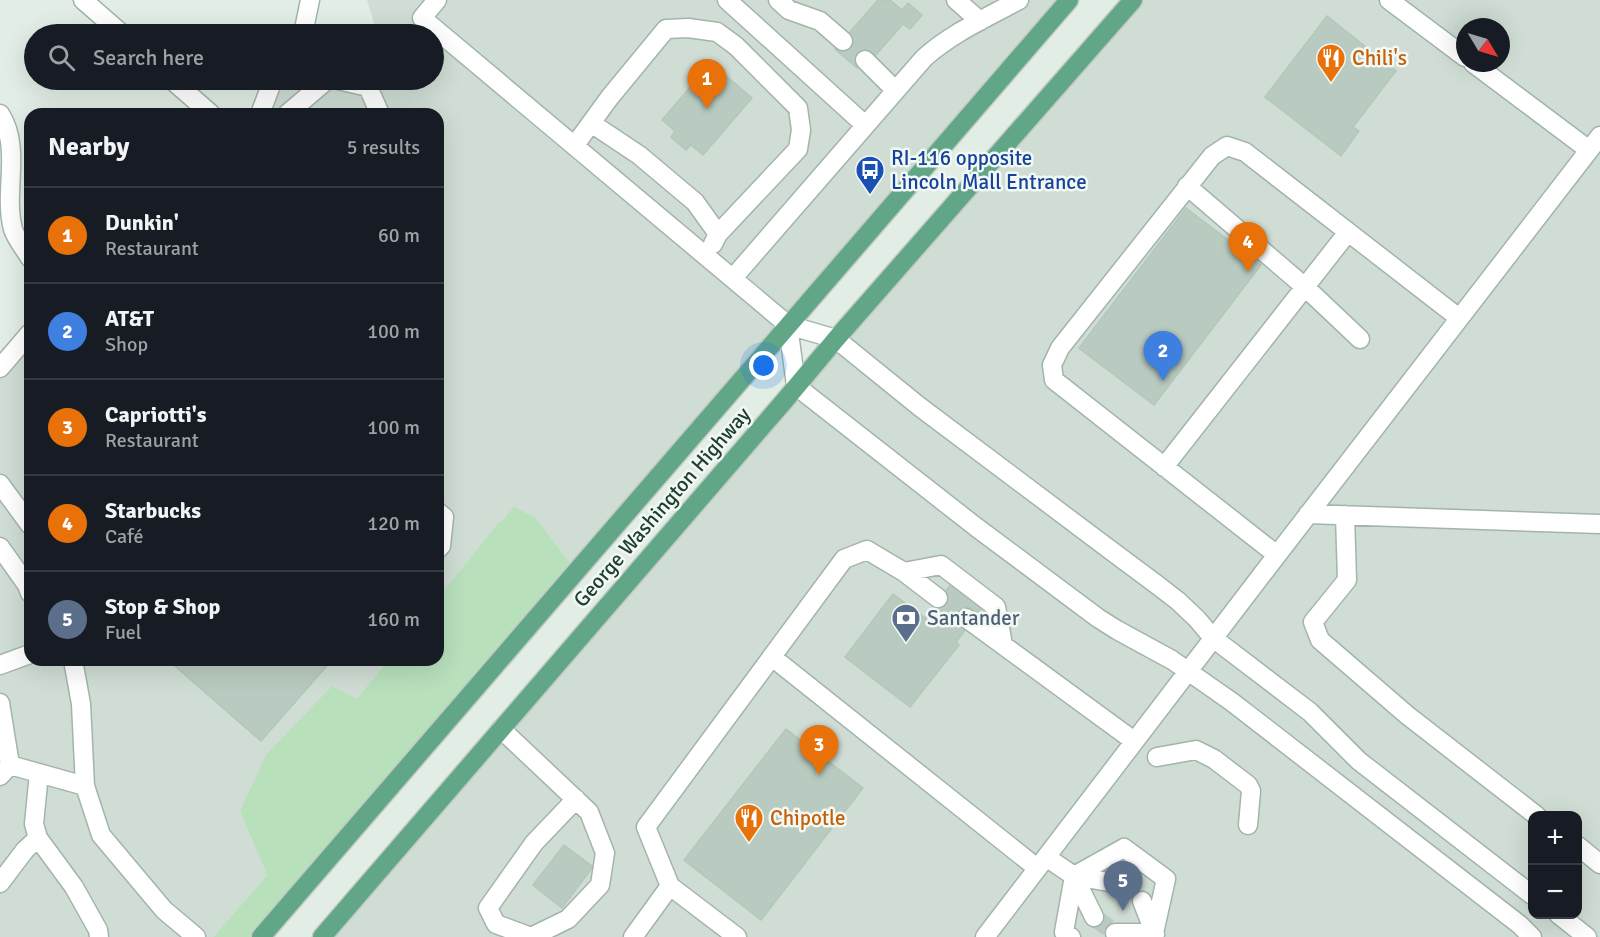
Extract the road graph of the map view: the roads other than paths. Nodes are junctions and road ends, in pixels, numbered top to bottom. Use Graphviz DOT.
graph roads {
  1 [pos="83,0"];
  2 [pos="310,0"];
  3 [pos="437,0"];
  4 [pos="727,0"];
  5 [pos="778,0"];
  6 [pos="956,0"];
  7 [pos="1018,0"];
  8 [pos="1069,0"];
  9 [pos="1133,0"];
  10 [pos="1389,0"];
  11 [pos="980,21"];
  12 [pos="111,24"];
  13 [pos="305,24"];
  14 [pos="429,24"];
  15 [pos="444,36"];
  16 [pos="843,40"];
  17 [pos="1456,50"];
  18 [pos="865,60"];
  19 [pos="1487,72"];
  20 [pos="183,90"];
  21 [pos="269,90"];
  22 [pos="315,90"];
  23 [pos="369,90"];
  24 [pos="895,90"];
  25 [pos="204,108"];
  26 [pos="262,108"];
  27 [pos="294,108"];
  28 [pos="377,108"];
  29 [pos="0,114"];
  30 [pos="591,123"];
  31 [pos="865,125"];
  32 [pos="1594,143"];
  33 [pos="575,145"];
  34 [pos="1187,186"];
  35 [pos="1348,232"];
  36 [pos="718,234"];
  37 [pos="24,248"];
  38 [pos="706,256"];
  39 [pos="733,278"];
  40 [pos="1305,287"];
  41 [pos="1459,318"];
  42 [pos="788,326"];
  43 [pos="836,339"];
  44 [pos="1360,339"];
  45 [pos="24,340"];
  46 [pos="0,368"];
  47 [pos="796,387"];
  48 [pos="1164,467"];
  49 [pos="0,484"];
  50 [pos="1308,514"];
  51 [pos="1345,515"];
  52 [pos="24,517"];
  53 [pos="1600,524"];
  54 [pos="0,547"];
  55 [pos="1276,555"];
  56 [pos="904,572"];
  57 [pos="24,581"];
  58 [pos="938,598"];
  59 [pos="966,618"];
  60 [pos="1213,638"];
  61 [pos="1004,645"];
  62 [pos="24,656"];
  63 [pos="772,657"];
  64 [pos="0,666"];
  65 [pos="74,666"];
  66 [pos="1188,670"];
  67 [pos="0,703"];
  68 [pos="501,729"];
  69 [pos="1134,741"];
  70 [pos="1157,757"];
  71 [pos="5,771"];
  72 [pos="39,773"];
  73 [pos="86,786"];
  74 [pos="576,798"];
  75 [pos="1532,811"];
  76 [pos="1248,825"];
  77 [pos="38,838"];
  78 [pos="1582,849"];
  79 [pos="1042,862"];
  80 [pos="1600,864"];
  81 [pos="1074,876"];
  82 [pos="0,883"];
  83 [pos="1120,884"];
  84 [pos="670,886"];
  85 [pos="1528,891"];
  86 [pos="1142,901"];
  87 [pos="1094,917"];
  88 [pos="1563,919"];
  89 [pos="1115,933"];
  90 [pos="1154,936"];
  91 [pos="99,937"];
  92 [pos="196,937"];
  93 [pos="261,937"];
  94 [pos="322,937"];
  95 [pos="531,937"];
  96 [pos="633,937"];
  97 [pos="737,937"];
  98 [pos="984,937"];
  99 [pos="1071,937"];
  100 [pos="1532,937"];
  101 [pos="1587,937"];
  1 -- 12 [label="street"];
  2 -- 13 [label="street"];
  3 -- 14 [label="street"];
  4 -- 31 [label="street"];
  5 -- 16 [label="street"];
  6 -- 11 [label="street"];
  7 -- 11 [label="street"];
  8 -- 42 [label="main road, George Washington Highway"];
  9 -- 43 [label="main road, George Washington Highway"];
  10 -- 17 [label="street"];
  11 -- 24 [label="street"];
  15 -- 33 [label="street"];
  18 -- 24 [label="street"];
  19 -- 32 [label="street"];
  20 -- 25 [label="street"];
  21 -- 26 [label="street"];
  22 -- 27 [label="street"];
  23 -- 28 [label="street"];
  24 -- 31 [label="street"];
  29 -- 37 [label="street"];
  30 -- 33 [label="street"];
  30 -- 36 [label="street"];
  30 -- 36 [label="street"];
  31 -- 39 [label="street"];
  32 -- 41 [label="street"];
  33 -- 38 [label="street"];
  34 -- 35 [label="street"];
  34 -- 40 [label="street"];
  34 -- 48 [label="street"];
  35 -- 40 [label="street"];
  35 -- 41 [label="street"];
  36 -- 38 [label="street"];
  38 -- 39 [label="street"];
  39 -- 42 [label="street"];
  40 -- 44 [label="street"];
  40 -- 48 [label="street"];
  41 -- 50 [label="street"];
  42 -- 43 [label="street"];
  42 -- 47 [label="street"];
  42 -- 93 [label="main road, George Washington Highway"];
  43 -- 47 [label="main road, George Washington Highway"];
  43 -- 60 [label="street"];
  45 -- 46 [label="street"];
  47 -- 66 [label="street"];
  47 -- 68 [label="main road, George Washington Highway"];
  48 -- 55 [label="street"];
  49 -- 52 [label="street"];
  50 -- 51 [label="street"];
  50 -- 55 [label="street"];
  51 -- 53 [label="street"];
  51 -- 75 [label="street"];
  54 -- 57 [label="street"];
  55 -- 60 [label="street"];
  56 -- 58 [label="street"];
  56 -- 61 [label="street"];
  56 -- 63 [label="street"];
  59 -- 61 [label="street"];
  60 -- 66 [label="street"];
  60 -- 85 [label="street"];
  61 -- 69 [label="street"];
  62 -- 64 [label="street"];
  63 -- 79 [label="street"];
  63 -- 84 [label="street"];
  65 -- 73 [label="street"];
  66 -- 69 [label="street"];
  66 -- 100 [label="street"];
  67 -- 71 [label="street"];
  68 -- 74 [label="street"];
  68 -- 94 [label="main road, George Washington Highway"];
  69 -- 79 [label="street"];
  70 -- 76 [label="street"];
  71 -- 72 [label="street"];
  72 -- 73 [label="street"];
  72 -- 77 [label="street"];
  73 -- 92 [label="street"];
  74 -- 95 [label="street"];
  74 -- 95 [label="street"];
  77 -- 82 [label="street"];
  77 -- 91 [label="street"];
  78 -- 80 [label="street"];
  79 -- 81 [label="street"];
  79 -- 98 [label="street"];
  81 -- 83 [label="street"];
  81 -- 87 [label="street"];
  81 -- 90 [label="street"];
  81 -- 99 [label="street"];
  84 -- 96 [label="street"];
  84 -- 97 [label="street"];
  86 -- 90 [label="street"];
  88 -- 101 [label="street"];
  89 -- 90 [label="street"];
}
